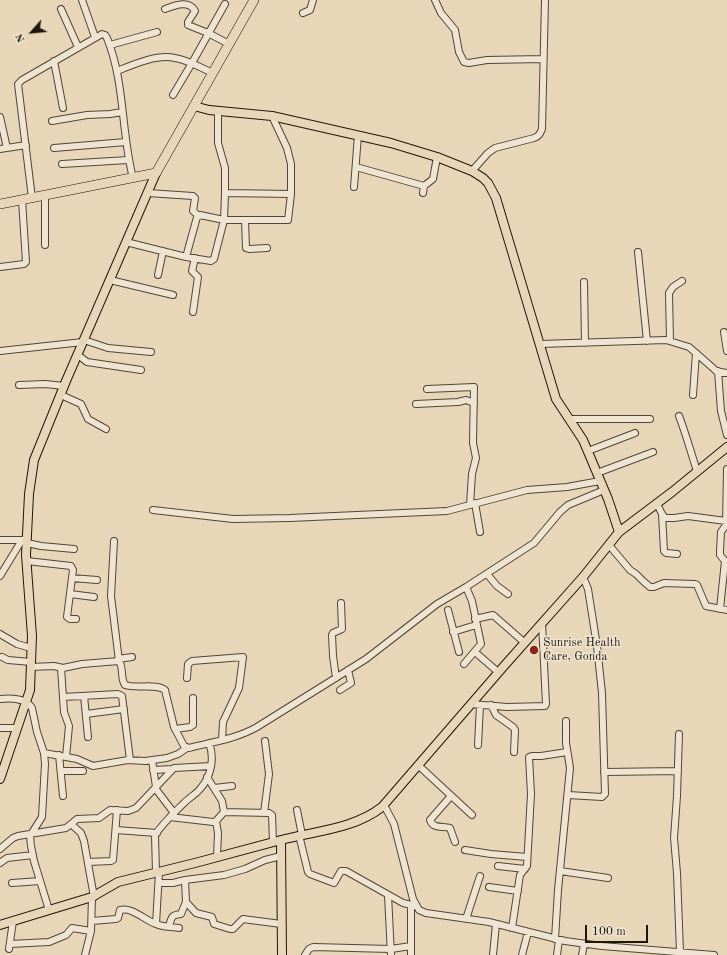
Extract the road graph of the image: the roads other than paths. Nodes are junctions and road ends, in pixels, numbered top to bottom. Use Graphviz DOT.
graph roads {
  1 [pos="82,0"];
  2 [pos="254,0"];
  3 [pos="313,0"];
  4 [pos="434,0"];
  5 [pos="545,0"];
  6 [pos="225,4"];
  7 [pos="61,9"];
  8 [pos="165,9"];
  9 [pos="303,13"];
  10 [pos="158,32"];
  11 [pos="208,33"];
  12 [pos="95,37"];
  13 [pos="229,44"];
  14 [pos="110,45"];
  15 [pos="78,47"];
  16 [pos="543,59"];
  17 [pos="54,61"];
  18 [pos="192,63"];
  19 [pos="117,71"];
  20 [pos="213,73"];
  21 [pos="173,95"];
  22 [pos="194,106"];
  23 [pos="63,108"];
  24 [pos="218,110"];
  25 [pos="122,112"];
  26 [pos="272,116"];
  27 [pos="0,117"];
  28 [pos="52,121"];
  29 [pos="358,135"];
  30 [pos="126,142"];
  31 [pos="26,145"];
  32 [pos="7,148"];
  33 [pos="54,148"];
  34 [pos="0,149"];
  35 [pos="437,157"];
  36 [pos="128,160"];
  37 [pos="62,164"];
  38 [pos="356,167"];
  39 [pos="472,171"];
  40 [pos="156,173"];
  41 [pos="133,178"];
  42 [pos="424,186"];
  43 [pos="354,187"];
  44 [pos="148,193"];
  45 [pos="226,193"];
  46 [pos="423,193"];
  47 [pos="291,194"];
  48 [pos="45,195"];
  49 [pos="32,198"];
  50 [pos="22,200"];
  51 [pos="0,204"];
  52 [pos="199,216"];
  53 [pos="224,220"];
  54 [pos="245,220"];
  55 [pos="126,242"];
  56 [pos="45,244"];
  57 [pos="267,248"];
  58 [pos="163,251"];
  59 [pos="638,252"];
  60 [pos="186,257"];
  61 [pos="195,258"];
  62 [pos="0,267"];
  63 [pos="158,275"];
  64 [pos="110,280"];
  65 [pos="682,281"];
  66 [pos="584,282"];
  67 [pos="173,295"];
  68 [pos="192,312"];
  69 [pos="724,332"];
  70 [pos="84,341"];
  71 [pos="647,341"];
  72 [pos="670,341"];
  73 [pos="585,343"];
  74 [pos="540,344"];
  75 [pos="0,351"];
  76 [pos="727,351"];
  77 [pos="151,352"];
  78 [pos="696,353"];
  79 [pos="78,355"];
  80 [pos="141,370"];
  81 [pos="718,371"];
  82 [pos="727,373"];
  83 [pos="19,385"];
  84 [pos="64,386"];
  85 [pos="427,389"];
  86 [pos="61,395"];
  87 [pos="693,395"];
  88 [pos="474,403"];
  89 [pos="416,404"];
  90 [pos="679,416"];
  91 [pos="570,419"];
  92 [pos="650,419"];
  93 [pos="106,429"];
  94 [pos="635,433"];
  95 [pos="727,435"];
  96 [pos="726,449"];
  97 [pos="588,451"];
  98 [pos="653,452"];
  99 [pos="727,469"];
  100 [pos="697,471"];
  101 [pos="599,477"];
  102 [pos="727,480"];
  103 [pos="604,490"];
  104 [pos="473,504"];
  105 [pos="657,504"];
  106 [pos="153,510"];
  107 [pos="662,514"];
  108 [pos="726,521"];
  109 [pos="480,532"];
  110 [pos="619,532"];
  111 [pos="0,540"];
  112 [pos="25,541"];
  113 [pos="114,541"];
  114 [pos="609,545"];
  115 [pos="74,549"];
  116 [pos="677,554"];
  117 [pos="27,561"];
  118 [pos="487,574"];
  119 [pos="0,576"];
  120 [pos="583,577"];
  121 [pos="72,578"];
  122 [pos="97,580"];
  123 [pos="466,587"];
  124 [pos="70,594"];
  125 [pos="508,594"];
  126 [pos="94,597"];
  127 [pos="341,603"];
  128 [pos="720,609"];
  129 [pos="448,610"];
  130 [pos="727,610"];
  131 [pos="76,619"];
  132 [pos="475,622"];
  133 [pos="542,623"];
  134 [pos="453,632"];
  135 [pos="0,634"];
  136 [pos="525,642"];
  137 [pos="32,648"];
  138 [pos="459,652"];
  139 [pos="475,652"];
  140 [pos="2,657"];
  141 [pos="132,657"];
  142 [pos="118,660"];
  143 [pos="31,664"];
  144 [pos="464,664"];
  145 [pos="61,668"];
  146 [pos="348,670"];
  147 [pos="498,672"];
  148 [pos="187,678"];
  149 [pos="336,678"];
  150 [pos="340,690"];
  151 [pos="84,696"];
  152 [pos="63,697"];
  153 [pos="193,698"];
  154 [pos="0,699"];
  155 [pos="26,702"];
  156 [pos="471,704"];
  157 [pos="480,704"];
  158 [pos="491,706"];
  159 [pos="124,709"];
  160 [pos="86,714"];
  161 [pos="566,721"];
  162 [pos="0,728"];
  163 [pos="18,728"];
  164 [pos="175,729"];
  165 [pos="678,734"];
  166 [pos="88,737"];
  167 [pos="222,740"];
  168 [pos="265,741"];
  169 [pos="209,743"];
  170 [pos="478,745"];
  171 [pos="186,748"];
  172 [pos="514,752"];
  173 [pos="567,752"];
  174 [pos="44,753"];
  175 [pos="59,755"];
  176 [pos="66,757"];
  177 [pos="130,760"];
  178 [pos="152,760"];
  179 [pos="3,761"];
  180 [pos="418,765"];
  181 [pos="211,766"];
  182 [pos="172,769"];
  183 [pos="153,770"];
  184 [pos="61,771"];
  185 [pos="83,771"];
  186 [pos="678,771"];
  187 [pos="604,772"];
  188 [pos="207,777"];
  189 [pos="0,779"];
  190 [pos="232,786"];
  191 [pos="155,788"];
  192 [pos="214,788"];
  193 [pos="568,795"];
  194 [pos="63,796"];
  195 [pos="451,796"];
  196 [pos="384,804"];
  197 [pos="117,810"];
  198 [pos="297,810"];
  199 [pos="224,812"];
  200 [pos="264,813"];
  201 [pos="172,815"];
  202 [pos="472,815"];
  203 [pos="216,821"];
  204 [pos="71,824"];
  205 [pos="116,830"];
  206 [pos="157,833"];
  207 [pos="31,834"];
  208 [pos="300,835"];
  209 [pos="277,841"];
  210 [pos="455,842"];
  211 [pos="0,849"];
  212 [pos="465,850"];
  213 [pos="33,855"];
  214 [pos="281,856"];
  215 [pos="217,857"];
  216 [pos="527,857"];
  217 [pos="88,862"];
  218 [pos="0,863"];
  219 [pos="498,866"];
  220 [pos="525,869"];
  221 [pos="560,871"];
  222 [pos="157,872"];
  223 [pos="480,876"];
  224 [pos="608,878"];
  225 [pos="185,880"];
  226 [pos="40,881"];
  227 [pos="12,883"];
  228 [pos="159,883"];
  229 [pos="489,888"];
  230 [pos="518,891"];
  231 [pos="388,895"];
  232 [pos="93,897"];
  233 [pos="186,902"];
  234 [pos="413,905"];
  235 [pos="49,910"];
  236 [pos="466,919"];
  237 [pos="13,921"];
  238 [pos="92,921"];
  239 [pos="156,924"];
  240 [pos="281,924"];
  241 [pos="496,924"];
  242 [pos="0,925"];
  243 [pos="169,926"];
  244 [pos="179,928"];
  245 [pos="512,928"];
  246 [pos="91,931"];
  247 [pos="528,932"];
  248 [pos="557,940"];
  249 [pos="584,944"];
  250 [pos="411,946"];
  251 [pos="382,952"];
  252 [pos="391,952"];
  253 [pos="680,952"];
  254 [pos="671,953"];
  255 [pos="697,954"];
  256 [pos="85,955"];
  257 [pos="282,955"];
  258 [pos="305,955"];
  259 [pos="411,955"];
  260 [pos="493,955"];
  261 [pos="522,955"];
  262 [pos="557,955"];
  263 [pos="582,955"];
  264 [pos="714,955"];
  1 -- 12 [label="street"];
  2 -- 13 [label="highway"];
  3 -- 9 [label="street"];
  4 -- 16 [label="street"];
  5 -- 16 [label="street"];
  6 -- 11 [label="street"];
  7 -- 15 [label="street"];
  8 -- 11 [label="street"];
  10 -- 14 [label="street"];
  11 -- 13 [label="street"];
  11 -- 18 [label="street"];
  12 -- 14 [label="street"];
  12 -- 15 [label="street"];
  13 -- 20 [label="highway"];
  14 -- 19 [label="street"];
  15 -- 17 [label="street"];
  16 -- 39 [label="street"];
  17 -- 23 [label="street"];
  17 -- 31 [label="street"];
  18 -- 19 [label="street"];
  18 -- 20 [label="street"];
  18 -- 21 [label="street"];
  19 -- 25 [label="street"];
  20 -- 22 [label="highway"];
  22 -- 24 [label="main road"];
  22 -- 40 [label="highway"];
  24 -- 26 [label="main road"];
  24 -- 45 [label="street"];
  25 -- 28 [label="street"];
  25 -- 30 [label="street"];
  26 -- 29 [label="main road"];
  26 -- 47 [label="street"];
  27 -- 32 [label="street"];
  29 -- 35 [label="main road"];
  29 -- 38 [label="street"];
  30 -- 33 [label="street"];
  30 -- 36 [label="street"];
  31 -- 32 [label="street"];
  31 -- 49 [label="street"];
  32 -- 34 [label="street"];
  35 -- 39 [label="main road"];
  35 -- 42 [label="street"];
  36 -- 37 [label="street"];
  36 -- 41 [label="street"];
  38 -- 42 [label="street"];
  38 -- 43 [label="street"];
  39 -- 74 [label="main road"];
  40 -- 41 [label="highway"];
  40 -- 44 [label="main road"];
  41 -- 48 [label="highway"];
  42 -- 46 [label="street"];
  44 -- 52 [label="street"];
  44 -- 55 [label="main road"];
  45 -- 47 [label="street"];
  45 -- 53 [label="street"];
  47 -- 54 [label="street"];
  48 -- 49 [label="highway"];
  48 -- 56 [label="street"];
  49 -- 50 [label="highway"];
  50 -- 51 [label="highway"];
  50 -- 62 [label="street"];
  52 -- 53 [label="street"];
  52 -- 60 [label="street"];
  53 -- 54 [label="street"];
  53 -- 61 [label="street"];
  54 -- 57 [label="street"];
  55 -- 58 [label="street"];
  55 -- 64 [label="main road"];
  58 -- 60 [label="street"];
  58 -- 63 [label="street"];
  59 -- 71 [label="street"];
  60 -- 61 [label="street"];
  61 -- 68 [label="street"];
  64 -- 67 [label="street"];
  64 -- 70 [label="main road"];
  65 -- 72 [label="street"];
  66 -- 73 [label="street"];
  69 -- 76 [label="street"];
  70 -- 75 [label="street"];
  70 -- 77 [label="street"];
  70 -- 79 [label="main road"];
  71 -- 72 [label="street"];
  71 -- 73 [label="street"];
  72 -- 78 [label="street"];
  73 -- 74 [label="street"];
  74 -- 91 [label="main road"];
  78 -- 81 [label="street"];
  78 -- 87 [label="street"];
  79 -- 80 [label="street"];
  79 -- 84 [label="main road"];
  81 -- 82 [label="street"];
  81 -- 95 [label="street"];
  83 -- 84 [label="street"];
  84 -- 86 [label="main road"];
  85 -- 88 [label="street"];
  86 -- 93 [label="street"];
  86 -- 112 [label="main road"];
  88 -- 89 [label="street"];
  88 -- 104 [label="street"];
  90 -- 100 [label="street"];
  91 -- 92 [label="street"];
  91 -- 97 [label="main road"];
  94 -- 97 [label="street"];
  96 -- 100 [label="main road"];
  97 -- 101 [label="main road"];
  98 -- 101 [label="street"];
  99 -- 102 [label="street"];
  100 -- 105 [label="main road"];
  101 -- 103 [label="main road"];
  101 -- 104 [label="street"];
  102 -- 108 [label="street"];
  103 -- 110 [label="main road"];
  103 -- 118 [label="street"];
  104 -- 106 [label="street"];
  104 -- 109 [label="street"];
  105 -- 107 [label="street"];
  105 -- 110 [label="main road"];
  107 -- 108 [label="street"];
  107 -- 116 [label="street"];
  108 -- 128 [label="street"];
  110 -- 114 [label="main road"];
  111 -- 112 [label="street"];
  112 -- 115 [label="street"];
  112 -- 117 [label="main road"];
  112 -- 119 [label="street"];
  113 -- 142 [label="street"];
  114 -- 120 [label="main road"];
  114 -- 128 [label="street"];
  117 -- 121 [label="street"];
  117 -- 137 [label="main road"];
  118 -- 123 [label="street"];
  118 -- 125 [label="street"];
  120 -- 133 [label="main road"];
  120 -- 187 [label="street"];
  121 -- 122 [label="street"];
  121 -- 124 [label="street"];
  123 -- 132 [label="street"];
  123 -- 146 [label="street"];
  124 -- 126 [label="street"];
  124 -- 131 [label="street"];
  127 -- 149 [label="street"];
  128 -- 130 [label="street"];
  129 -- 134 [label="street"];
  132 -- 134 [label="street"];
  132 -- 136 [label="street"];
  132 -- 139 [label="street"];
  133 -- 136 [label="main road"];
  133 -- 158 [label="street"];
  134 -- 138 [label="street"];
  135 -- 137 [label="street"];
  136 -- 147 [label="main road"];
  137 -- 143 [label="main road"];
  139 -- 144 [label="street"];
  139 -- 147 [label="street"];
  140 -- 143 [label="street"];
  141 -- 142 [label="street"];
  142 -- 145 [label="street"];
  142 -- 164 [label="street"];
  143 -- 145 [label="street"];
  143 -- 155 [label="main road"];
  145 -- 152 [label="street"];
  146 -- 149 [label="street"];
  146 -- 150 [label="street"];
  147 -- 156 [label="main road"];
  148 -- 167 [label="street"];
  149 -- 167 [label="street"];
  151 -- 152 [label="street"];
  151 -- 159 [label="street"];
  151 -- 160 [label="street"];
  152 -- 176 [label="street"];
  153 -- 164 [label="street"];
  154 -- 155 [label="street"];
  155 -- 163 [label="main road"];
  155 -- 174 [label="street"];
  156 -- 157 [label="street"];
  156 -- 180 [label="main road"];
  157 -- 158 [label="street"];
  157 -- 170 [label="street"];
  158 -- 172 [label="street"];
  159 -- 160 [label="street"];
  159 -- 177 [label="street"];
  160 -- 166 [label="street"];
  161 -- 173 [label="street"];
  162 -- 163 [label="street"];
  163 -- 179 [label="main road"];
  164 -- 171 [label="street"];
  165 -- 186 [label="street"];
  167 -- 169 [label="street"];
  168 -- 200 [label="street"];
  169 -- 171 [label="street"];
  169 -- 181 [label="street"];
  171 -- 178 [label="street"];
  173 -- 193 [label="street"];
  173 -- 216 [label="street"];
  174 -- 175 [label="street"];
  174 -- 207 [label="street"];
  175 -- 176 [label="street"];
  175 -- 184 [label="street"];
  176 -- 177 [label="street"];
  177 -- 178 [label="street"];
  178 -- 183 [label="street"];
  179 -- 189 [label="main road"];
  180 -- 195 [label="street"];
  180 -- 196 [label="main road"];
  181 -- 182 [label="street"];
  181 -- 188 [label="street"];
  182 -- 183 [label="street"];
  182 -- 191 [label="street"];
  183 -- 191 [label="street"];
  184 -- 185 [label="street"];
  184 -- 194 [label="street"];
  186 -- 187 [label="street"];
  186 -- 253 [label="street"];
  187 -- 193 [label="street"];
  188 -- 192 [label="street"];
  188 -- 201 [label="street"];
  190 -- 192 [label="street"];
  191 -- 197 [label="street"];
  191 -- 201 [label="street"];
  192 -- 199 [label="street"];
  193 -- 221 [label="street"];
  195 -- 202 [label="street"];
  195 -- 210 [label="street"];
  196 -- 208 [label="main road"];
  196 -- 234 [label="street"];
  197 -- 204 [label="street"];
  197 -- 205 [label="street"];
  198 -- 208 [label="street"];
  199 -- 200 [label="street"];
  199 -- 203 [label="street"];
  200 -- 209 [label="street"];
  201 -- 203 [label="street"];
  201 -- 206 [label="street"];
  203 -- 215 [label="street"];
  204 -- 207 [label="street"];
  204 -- 217 [label="street"];
  205 -- 206 [label="street"];
  205 -- 217 [label="street"];
  206 -- 222 [label="street"];
  207 -- 211 [label="street"];
  207 -- 213 [label="street"];
  208 -- 209 [label="main road"];
  208 -- 231 [label="street"];
  209 -- 214 [label="main road"];
  209 -- 215 [label="main road"];
  212 -- 216 [label="street"];
  213 -- 218 [label="street"];
  213 -- 226 [label="street"];
  214 -- 225 [label="street"];
  214 -- 240 [label="main road"];
  215 -- 222 [label="main road"];
  216 -- 220 [label="street"];
  217 -- 232 [label="street"];
  219 -- 220 [label="street"];
  220 -- 230 [label="street"];
  221 -- 224 [label="street"];
  221 -- 248 [label="street"];
  222 -- 228 [label="street"];
  222 -- 232 [label="main road"];
  223 -- 236 [label="street"];
  225 -- 228 [label="street"];
  225 -- 233 [label="street"];
  226 -- 227 [label="street"];
  226 -- 235 [label="street"];
  228 -- 239 [label="street"];
  229 -- 230 [label="street"];
  230 -- 245 [label="street"];
  231 -- 234 [label="street"];
  231 -- 252 [label="street"];
  232 -- 235 [label="main road"];
  232 -- 238 [label="street"];
  233 -- 240 [label="street"];
  233 -- 243 [label="street"];
  234 -- 236 [label="street"];
  234 -- 250 [label="street"];
  235 -- 237 [label="main road"];
  236 -- 241 [label="street"];
  237 -- 242 [label="main road"];
  237 -- 246 [label="street"];
  238 -- 239 [label="street"];
  238 -- 246 [label="street"];
  239 -- 243 [label="street"];
  240 -- 257 [label="main road"];
  241 -- 245 [label="street"];
  241 -- 260 [label="street"];
  243 -- 244 [label="street"];
  245 -- 247 [label="street"];
  246 -- 256 [label="street"];
  247 -- 248 [label="street"];
  247 -- 261 [label="street"];
  248 -- 249 [label="street"];
  248 -- 262 [label="street"];
  249 -- 254 [label="street"];
  249 -- 263 [label="street"];
  250 -- 252 [label="street"];
  250 -- 259 [label="street"];
  251 -- 252 [label="street"];
  251 -- 258 [label="street"];
  253 -- 254 [label="street"];
  253 -- 255 [label="street"];
  255 -- 264 [label="street"];
}
